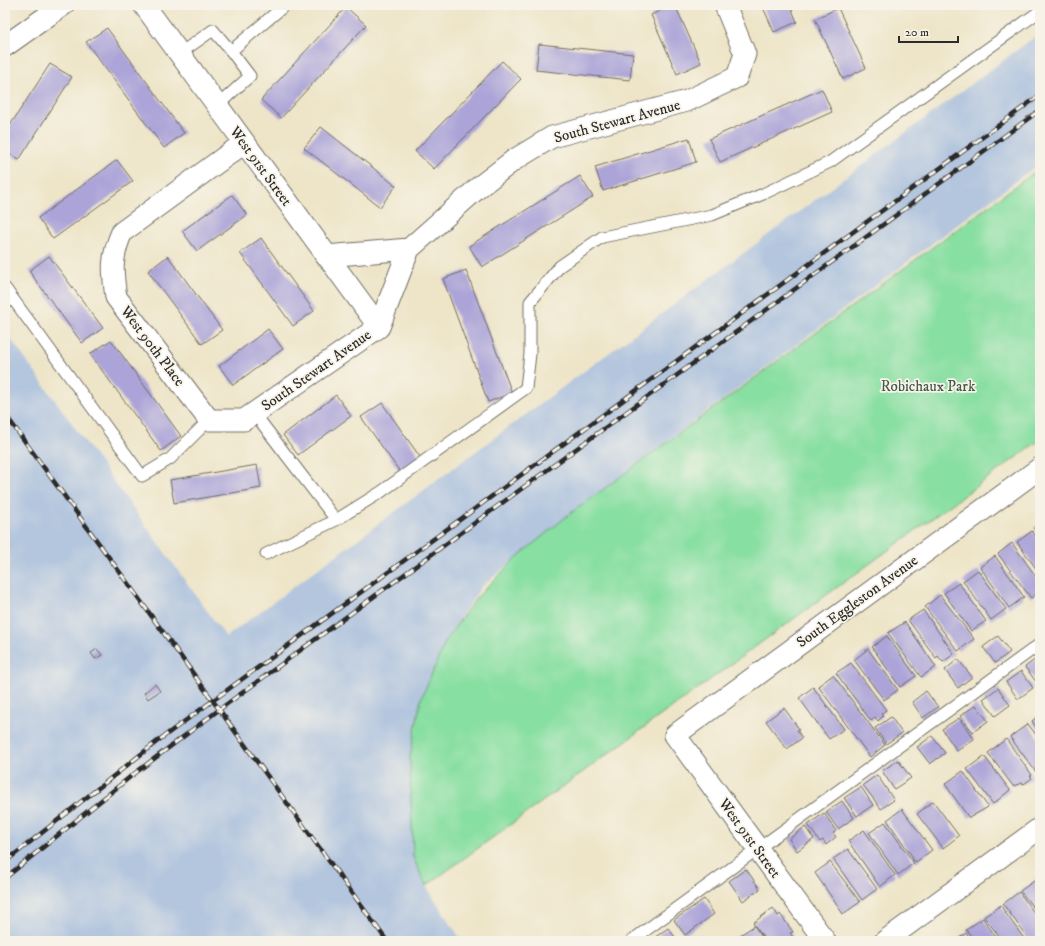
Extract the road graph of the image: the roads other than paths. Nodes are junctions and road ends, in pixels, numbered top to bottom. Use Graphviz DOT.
graph roads {
  1 [pos="63,5"];
  2 [pos="144,5"];
  3 [pos="285,5"];
  4 [pos="725,5"];
  5 [pos="1040,11"];
  6 [pos="5,46"];
  7 [pos="231,51"];
  8 [pos="179,54"];
  9 [pos="217,106"];
  10 [pos="244,143"];
  11 [pos="408,248"];
  12 [pos="326,256"];
  13 [pos="5,288"];
  14 [pos="379,327"];
  15 [pos="249,417"];
  16 [pos="209,420"];
  17 [pos="1040,468"];
  18 [pos="336,520"];
  19 [pos="266,554"];
  20 [pos="1040,644"];
  21 [pos="675,734"];
  22 [pos="1040,828"];
  23 [pos="758,849"];
  24 [pos="632,941"];
  25 [pos="825,941"];
  26 [pos="884,941"];
  1 -- 6 [label="street"];
  2 -- 8 [label="street, West 91st Street"];
  3 -- 7 [label="lane"];
  4 -- 11 [label="street, South Stewart Avenue"];
  5 -- 18 [label="lane"];
  7 -- 8 [label="lane"];
  7 -- 9 [label="lane"];
  8 -- 9 [label="street, West 91st Street"];
  9 -- 10 [label="street, West 91st Street"];
  10 -- 12 [label="street, West 91st Street"];
  10 -- 16 [label="street, West 90th Place"];
  11 -- 12 [label="street"];
  11 -- 14 [label="street, South Stewart Avenue"];
  12 -- 14 [label="street, West 91st Street"];
  13 -- 16 [label="lane"];
  14 -- 15 [label="street, South Stewart Avenue"];
  15 -- 16 [label="street"];
  15 -- 18 [label="lane"];
  17 -- 21 [label="street, South Eggleston Avenue"];
  18 -- 19 [label="lane"];
  20 -- 23 [label="lane"];
  21 -- 23 [label="street, West 91st Street"];
  22 -- 26 [label="street"];
  23 -- 24 [label="lane"];
  23 -- 25 [label="street, West 91st Street"];
}
